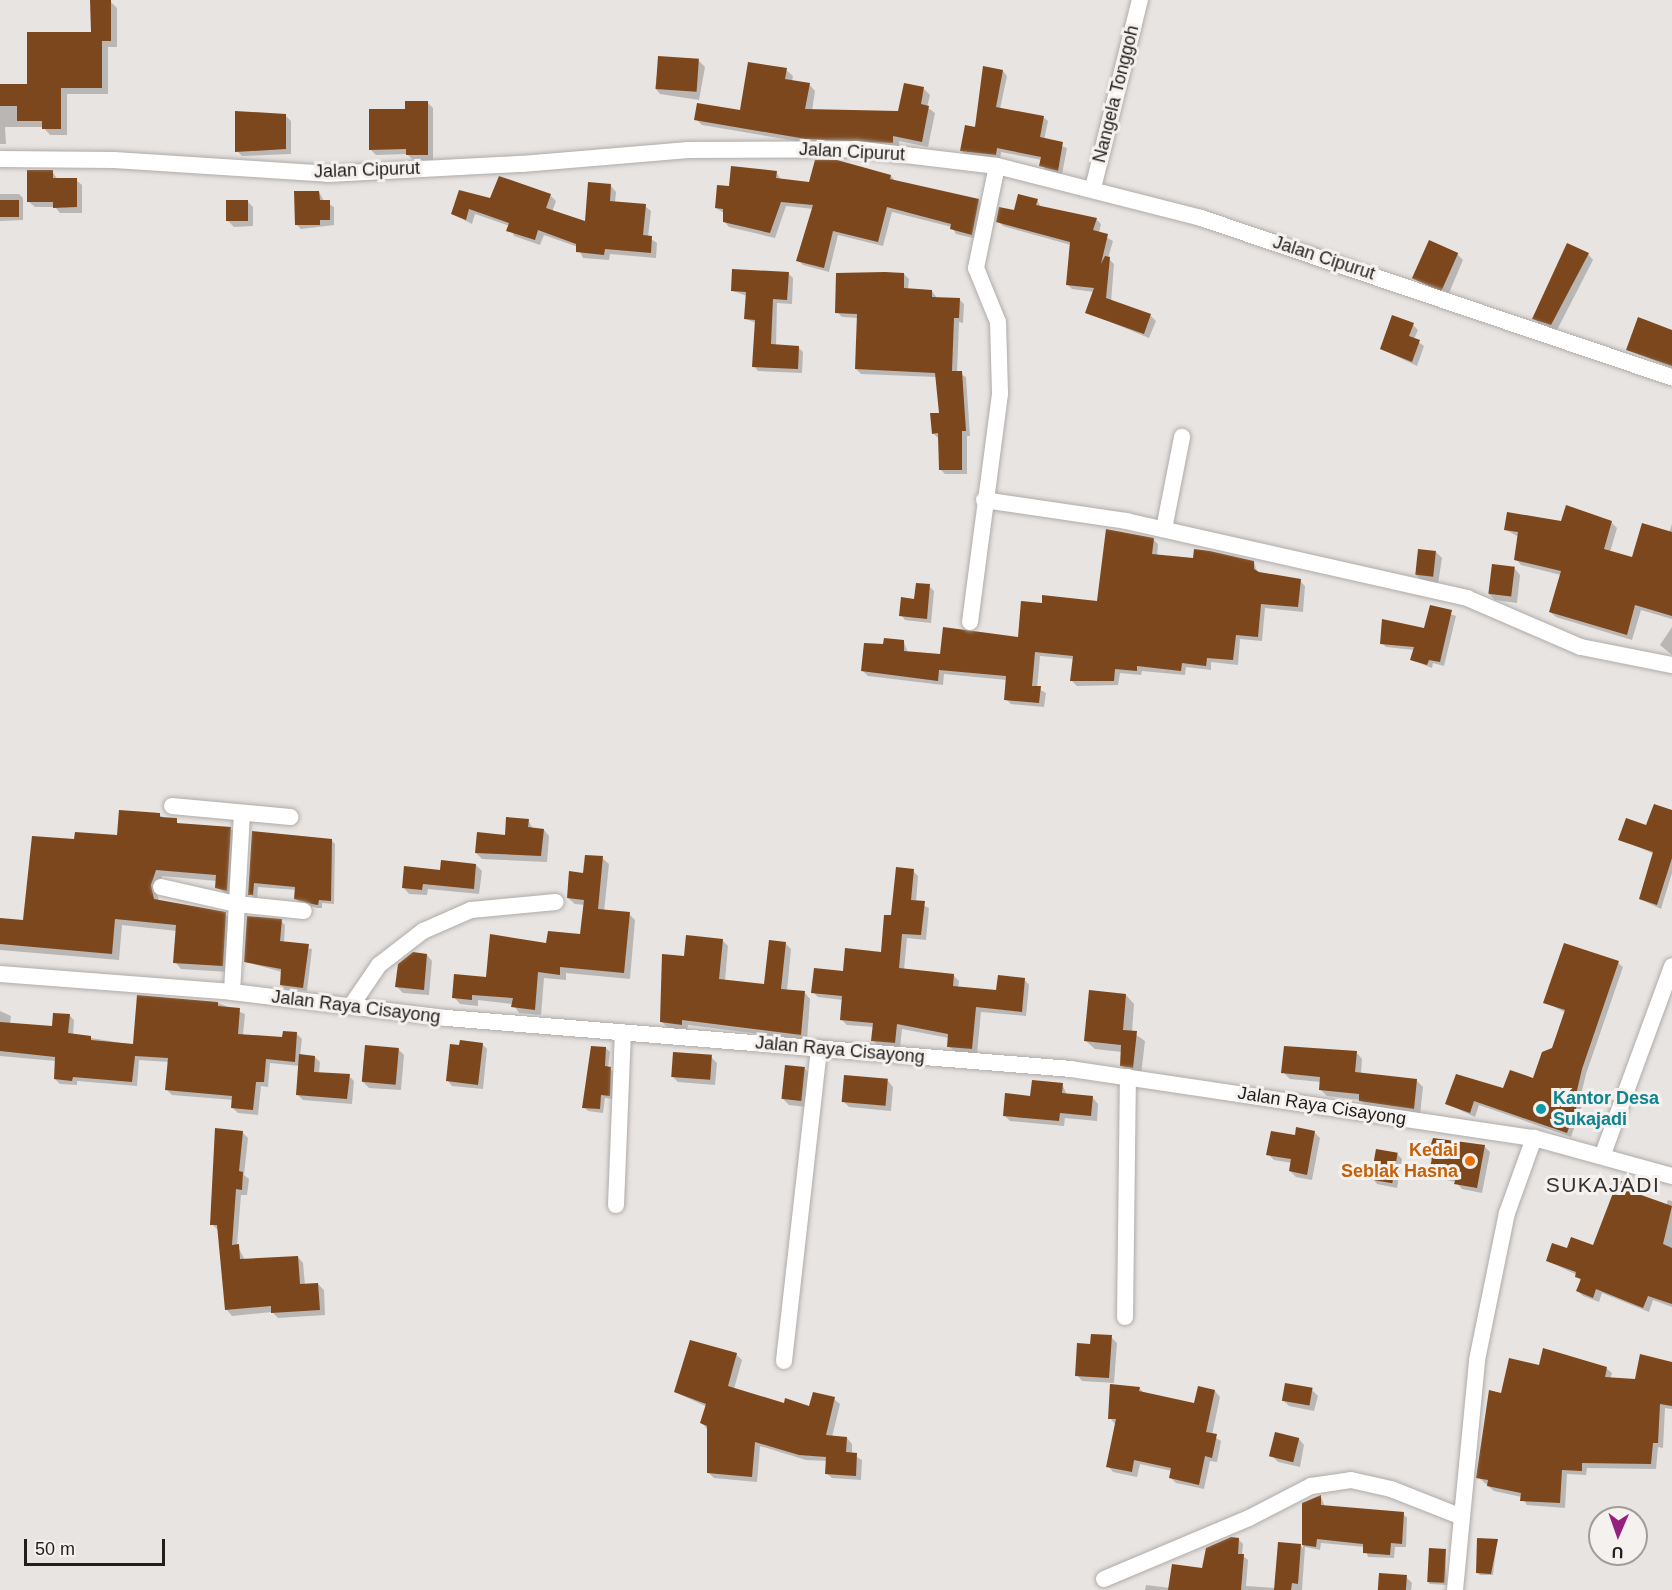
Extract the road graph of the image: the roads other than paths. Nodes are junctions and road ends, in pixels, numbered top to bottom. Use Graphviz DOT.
graph roads {
  1 [pos="1140,0"];
  2 [pos="0,159"];
  3 [pos="997,166"];
  4 [pos="1093,188"];
  5 [pos="1672,377"];
  6 [pos="1182,437"];
  7 [pos="984,500"];
  8 [pos="1164,529"];
  9 [pos="970,622"];
  10 [pos="1672,665"];
  11 [pos="172,806"];
  12 [pos="242,815"];
  13 [pos="290,817"];
  14 [pos="161,887"];
  15 [pos="556,902"];
  16 [pos="236,904"];
  17 [pos="304,911"];
  18 [pos="1672,966"];
  19 [pos="0,974"];
  20 [pos="232,992"];
  21 [pos="351,1006"];
  22 [pos="623,1033"];
  23 [pos="819,1048"];
  24 [pos="1128,1077"];
  25 [pos="1534,1138"];
  26 [pos="1603,1154"];
  27 [pos="1672,1176"];
  28 [pos="616,1205"];
  29 [pos="1125,1317"];
  30 [pos="784,1361"];
  31 [pos="1462,1517"];
  32 [pos="1104,1579"];
  33 [pos="1455,1590"];
  1 -- 4 [label="street, Nangela Tonggoh"];
  2 -- 3 [label="street, Jalan Cipurut"];
  3 -- 4 [label="street, Jalan Cipurut"];
  3 -- 7 [label="street"];
  4 -- 5 [label="street, Jalan Cipurut"];
  6 -- 8 [label="street"];
  7 -- 8 [label="street"];
  7 -- 9 [label="street"];
  8 -- 10 [label="street"];
  11 -- 12 [label="street"];
  12 -- 13 [label="street"];
  12 -- 16 [label="street"];
  14 -- 16 [label="street"];
  15 -- 21 [label="street"];
  16 -- 17 [label="street"];
  16 -- 20 [label="street"];
  18 -- 26 [label="street"];
  19 -- 20 [label="street, Jalan Raya Cisayong"];
  20 -- 21 [label="street, Jalan Raya Cisayong"];
  21 -- 22 [label="street, Jalan Raya Cisayong"];
  22 -- 23 [label="street, Jalan Raya Cisayong"];
  22 -- 28 [label="street"];
  23 -- 24 [label="street, Jalan Raya Cisayong"];
  23 -- 30 [label="street"];
  24 -- 25 [label="street, Jalan Raya Cisayong"];
  24 -- 29 [label="street"];
  25 -- 26 [label="street, Jalan Raya Cisayong"];
  25 -- 31 [label="street"];
  26 -- 27 [label="street, Jalan Raya Cisayong"];
  31 -- 32 [label="street"];
  31 -- 33 [label="street"];
}
